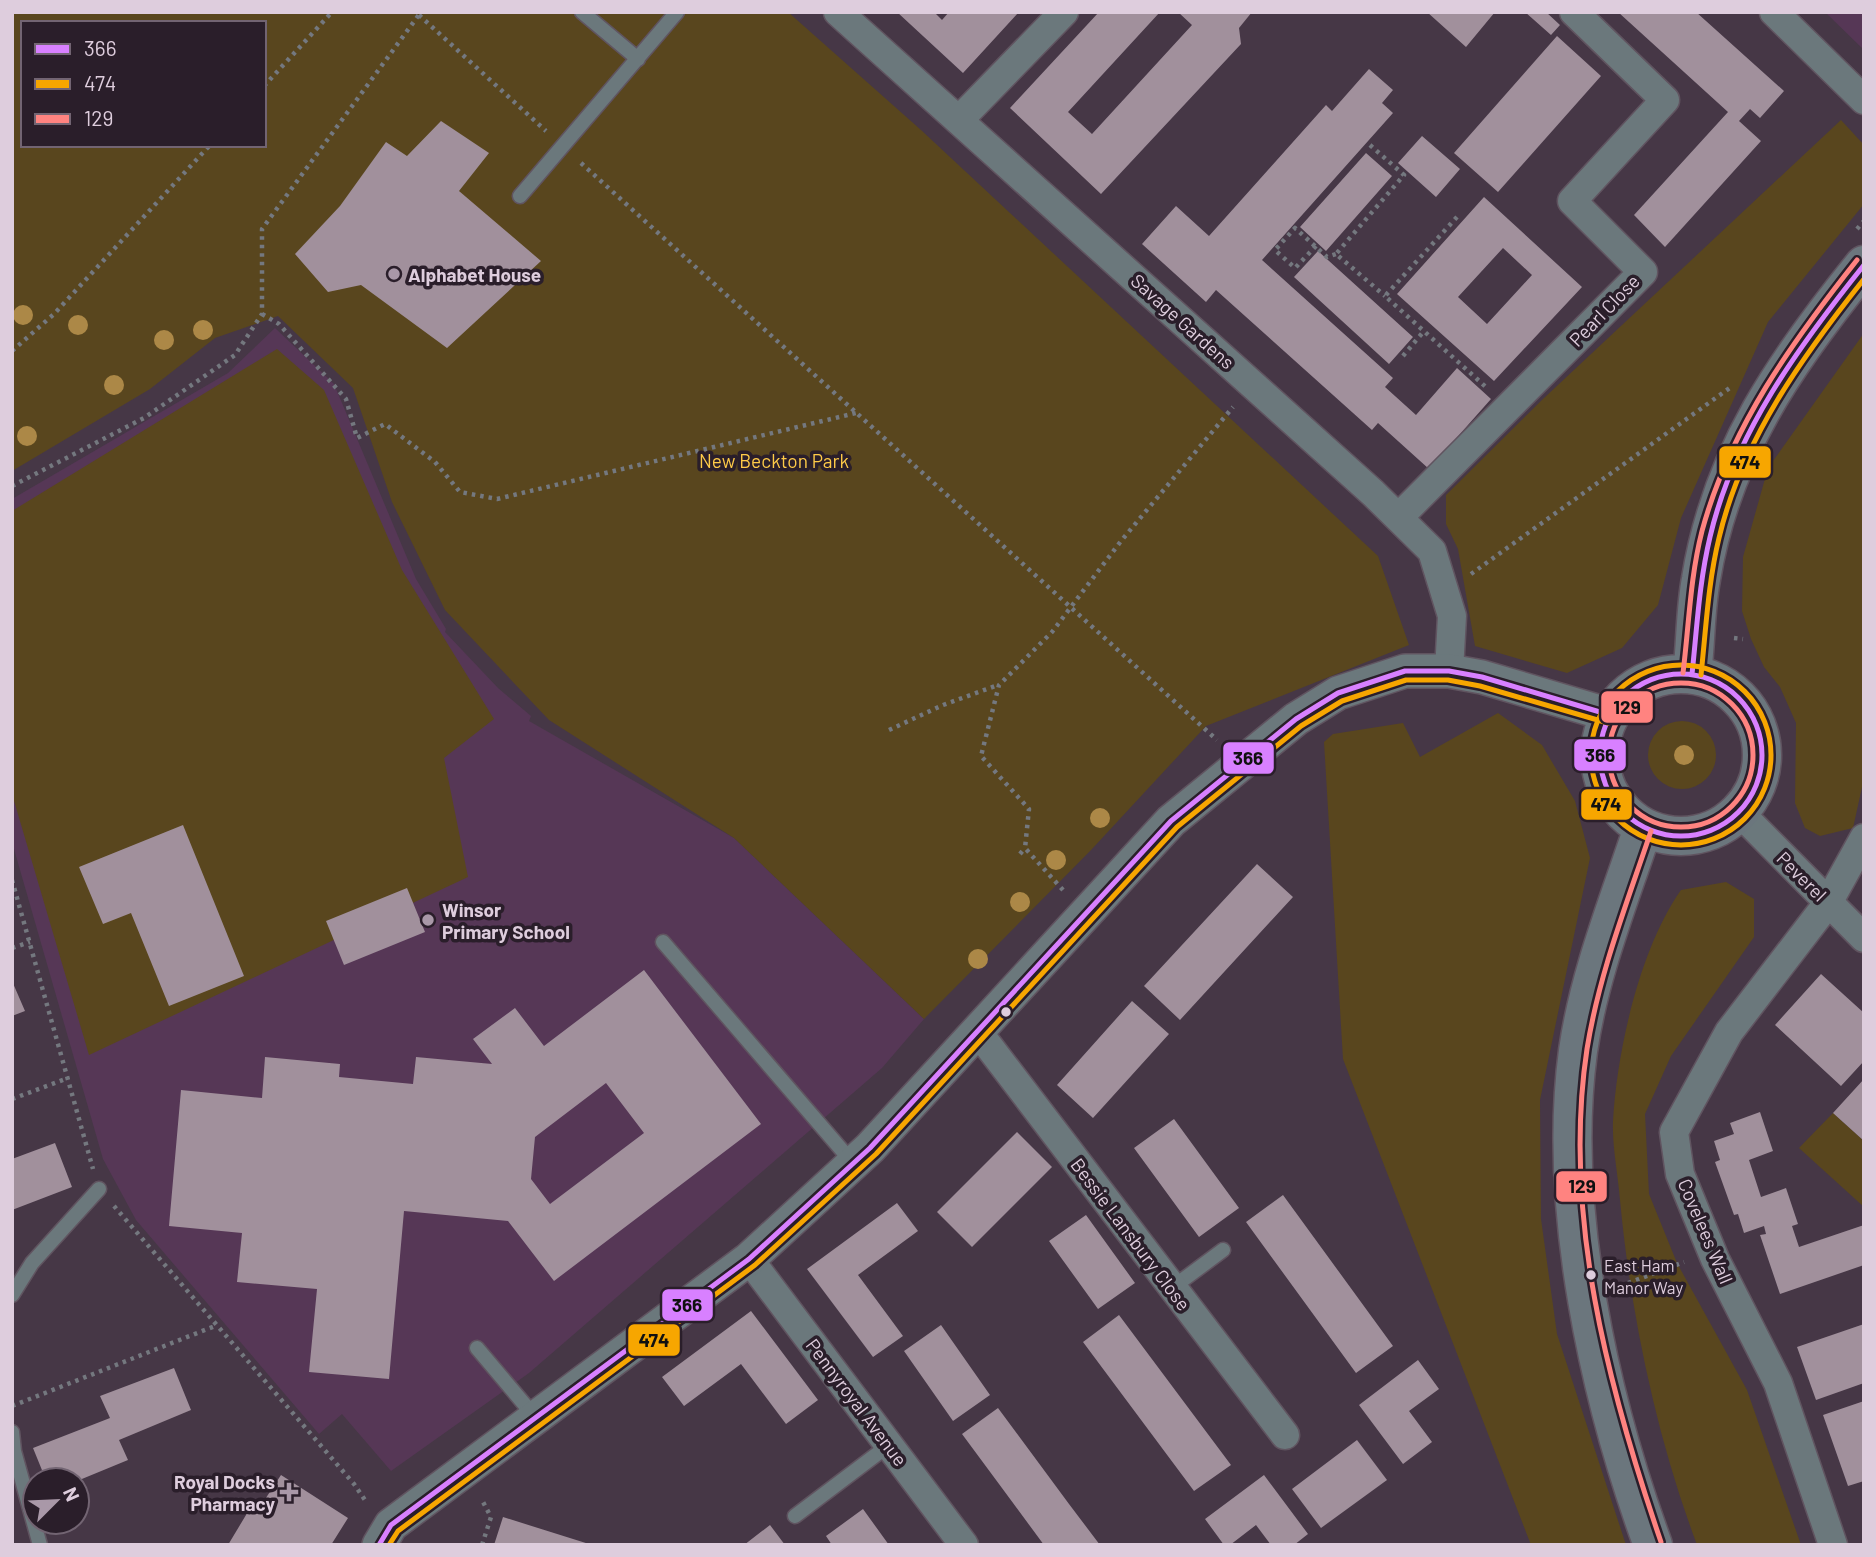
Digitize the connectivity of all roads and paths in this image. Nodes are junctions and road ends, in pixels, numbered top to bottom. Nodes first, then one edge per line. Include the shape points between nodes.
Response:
1 (332, 12) edge
2 (582, 12) edge
3 (677, 12) edge
4 (838, 12) edge
5 (1574, 12) edge
6 (1774, 12) edge
7 (420, 14) edge
8 (1060, 14) edge
9 (638, 59) junction
10 (266, 84) edge
11 (1864, 100) edge
12 (959, 120) junction
13 (1370, 145) dead end
14 (563, 146) junction
15 (208, 147) edge
16 (520, 196) dead end
17 (1457, 217) dead end
18 (1864, 221) edge
19 (1315, 246) junction
20 (1860, 248) edge
21 (1336, 254) junction
22 (1385, 296) junction
23 (262, 314) junction
24 (1424, 331) junction
25 (12, 351) edge
26 (1403, 356) dead end
27 (1740, 376) dead end
28 (1508, 407) junction
29 (1232, 409) dead end
30 (856, 414) junction
31 (12, 486) edge
32 (1399, 517) junction
33 (1444, 582) junction
34 (1070, 608) junction
35 (1734, 638) dead end
36 (1743, 639) dead end
37 (1450, 671) junction
38 (1692, 674) junction
39 (999, 685) junction
40 (1611, 715) junction
41 (889, 730) dead end
42 (1240, 762) junction
43 (1740, 813) junction
44 (1643, 828) junction
45 (1864, 838) edge
46 (1025, 848) junction
47 (1020, 854) dead end
48 (12, 880) edge
49 (1828, 903) junction
50 (1085, 914) junction
51 (1864, 938) edge
52 (30, 942) junction
53 (663, 942) dead end
54 (12, 948) edge
55 (978, 1032) junction
56 (68, 1078) junction
57 (12, 1098) edge
58 (853, 1163) junction
59 (99, 1189) junction
60 (1223, 1250) dead end
61 (1711, 1252) junction
62 (749, 1259) junction
63 (1172, 1288) junction
64 (1617, 1288) dead end
65 (12, 1295) edge
66 (215, 1326) junction
67 (477, 1348) dead end
68 (12, 1406) edge
69 (536, 1418) junction
70 (12, 1432) edge
71 (1285, 1435) dead end
72 (890, 1445) junction
73 (482, 1499) dead end
74 (367, 1503) dead end
75 (795, 1516) dead end
76 (40, 1545) edge
77 (379, 1545) edge
78 (482, 1545) edge
79 (964, 1545) edge
80 (1653, 1545) edge
81 (1833, 1545) edge

1 - 10 path
2 - 9 lane
3 - 9 lane
4 - 12 street, Savage Gardens
5 - 28 street, Pearl Close via 1665,100 1572,201 1643,272
6 - 11 street
7 - 14 path
7 - 23 path via 262,229
8 - 12 street
9 - 14 lane
12 - 32 street, Savage Gardens
13 - 21 path via 1404,175
14 - 16 lane
14 - 30 path
15 - 25 path via 54,314
17 - 22 path
18 - 20 path
19 - 19 path via 1295,228 1275,250 1295,268
19 - 21 path via 1327,257
20 - 38 main road via 1759,410 1727,480 1700,579
21 - 22 path
22 - 24 path
23 - 30 path via 279,324 346,399 358,438 385,424 435,462 460,492 497,499
23 - 31 path via 235,355 144,418
24 - 26 path
24 - 28 path
27 - 33 path via 1731,387 1470,575
28 - 32 street, Pearl Close
29 - 34 path
30 - 34 path
32 - 33 street, Savage Gardens via 1432,551
33 - 37 street, Savage Gardens via 1452,616
34 - 39 path
34 - 42 path
35 - 36 path
37 - 40 street
37 - 42 street via 1405,671 1338,694
38 - 40 main road via 1645,682 1625,696
38 - 43 main road via 1721,684 1744,703 1759,729 1763,759 1759,779
39 - 41 path
39 - 46 path via 981,756 1029,809
40 - 44 main road via 1601,740 1600,766 1608,791 1623,812
42 - 50 street via 1171,821
43 - 44 main road via 1718,829 1693,837 1667,836
43 - 49 street, Peverel
44 - 80 main road via 1600,954 1578,1049 1571,1122 1578,1222 1599,1358
45 - 49 street, Covelees Wall
46 - 47 path
46 - 50 path
48 - 52 path
49 - 51 street, Peverel
49 - 61 street, Covelees Wall via 1729,1032 1674,1132 1680,1174
50 - 55 street
52 - 54 path
52 - 56 path
53 - 58 lane
55 - 58 street
55 - 63 street, Bessie Lansbury Close
56 - 57 path
56 - 59 path
58 - 62 street
59 - 65 lane via 32,1263
59 - 66 path
60 - 63 lane
61 - 64 path
61 - 81 street, Covelees Wall via 1778,1383
62 - 69 street
62 - 72 street, Pennyroyal Avenue
63 - 71 street, Bessie Lansbury Close
66 - 68 path
66 - 74 path
67 - 69 lane
69 - 77 street via 391,1525
70 - 76 lane
72 - 75 lane
72 - 79 street, Pennyroyal Avenue
73 - 78 path via 491,1517

